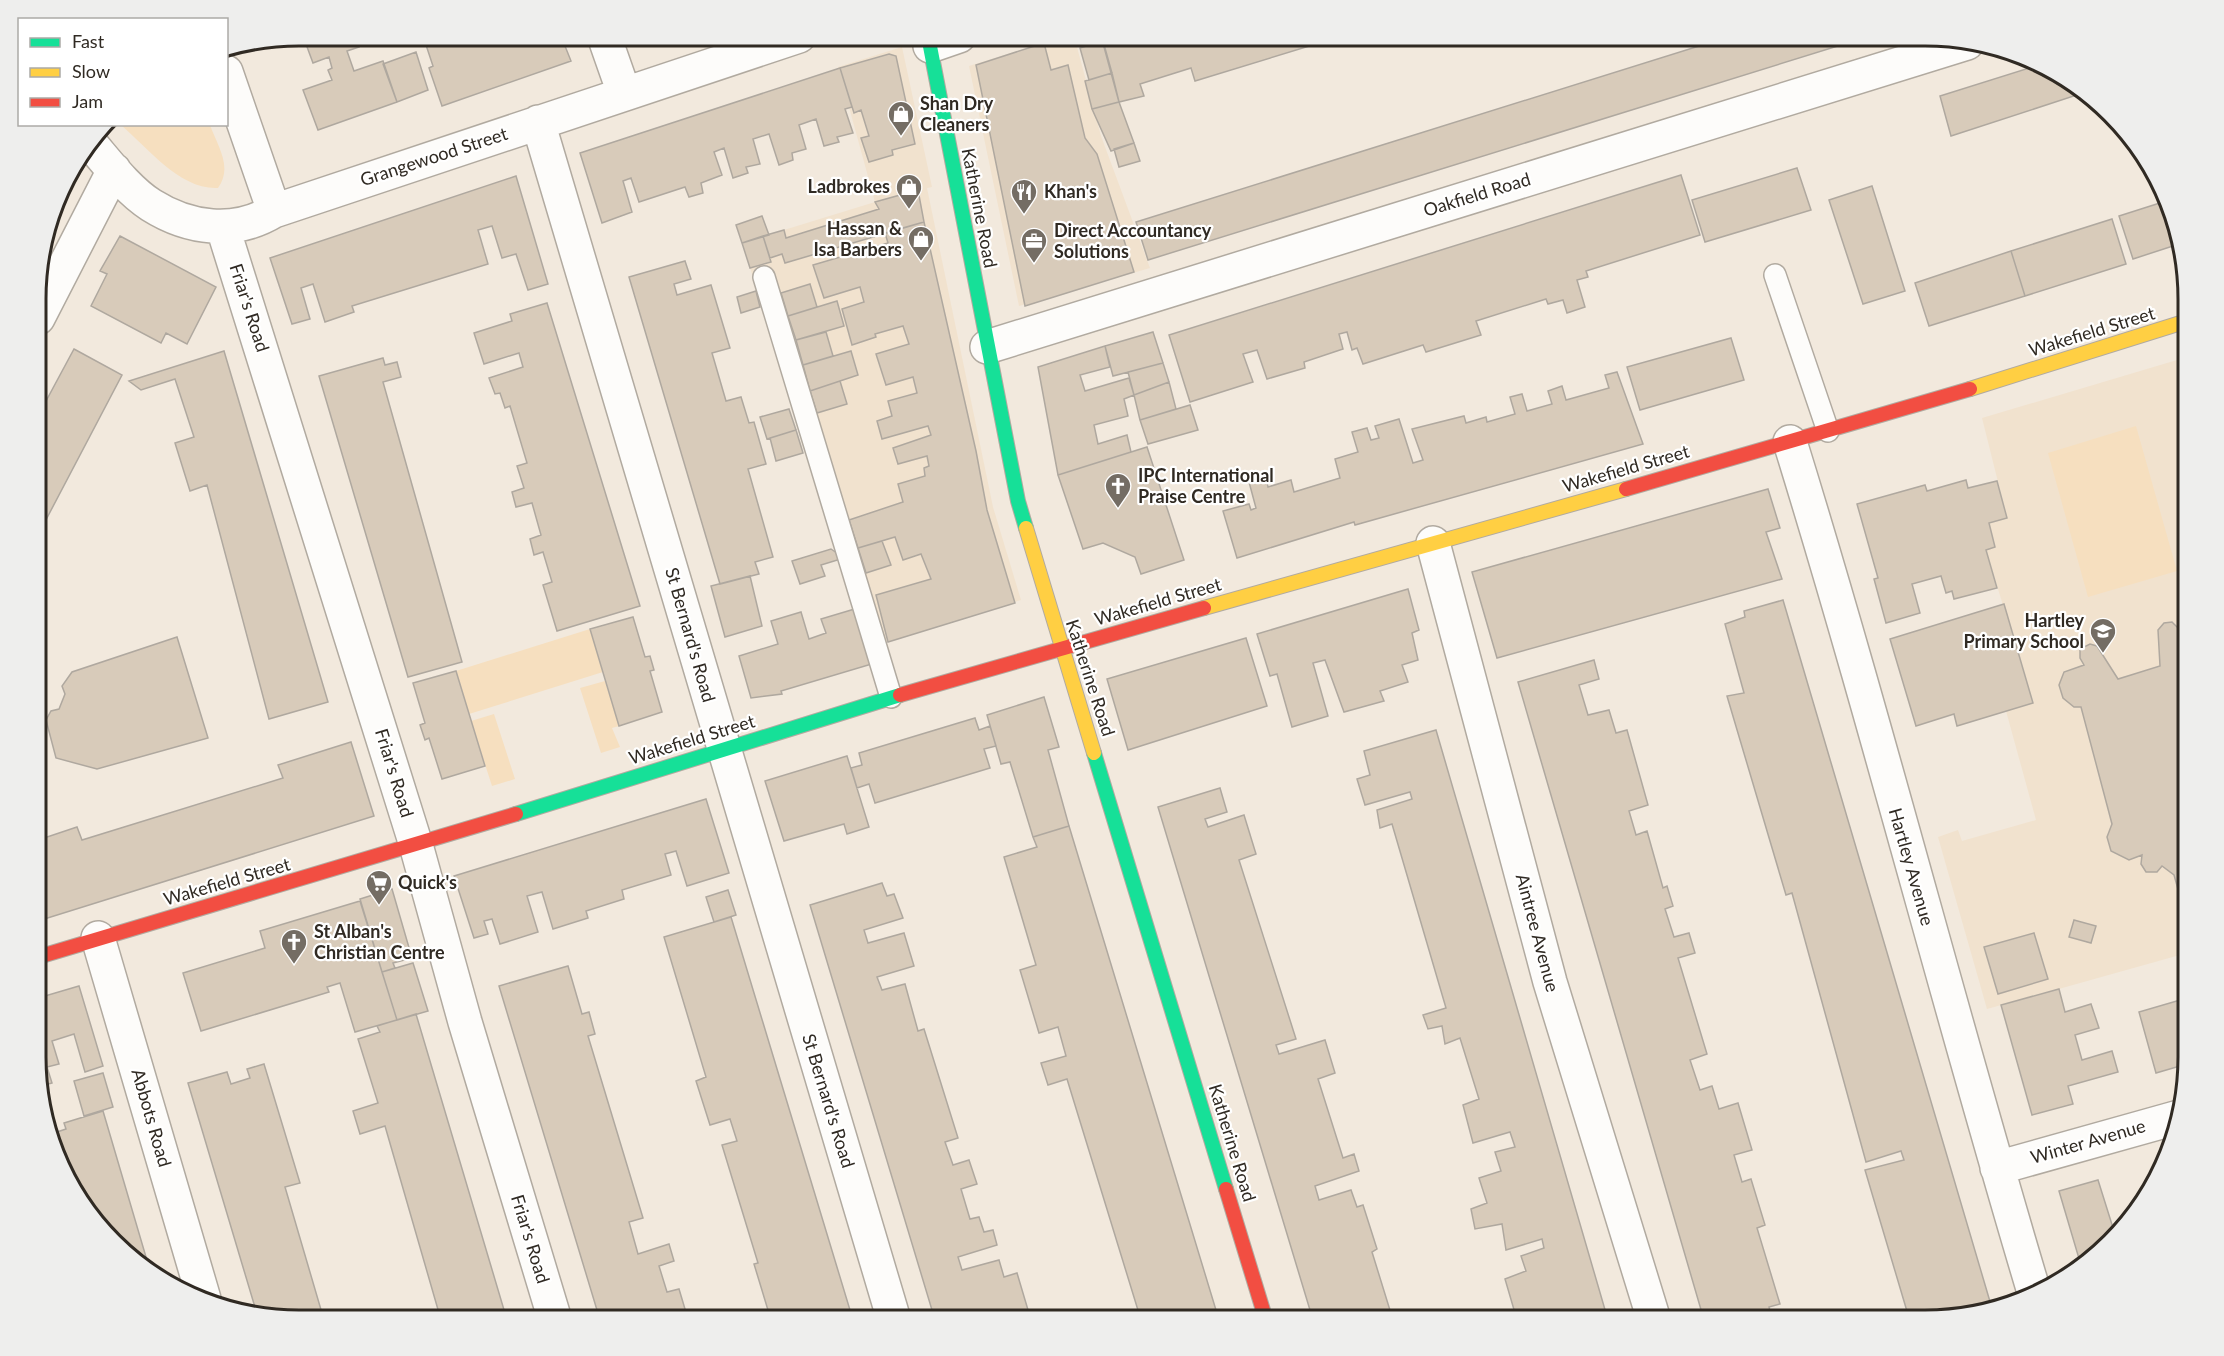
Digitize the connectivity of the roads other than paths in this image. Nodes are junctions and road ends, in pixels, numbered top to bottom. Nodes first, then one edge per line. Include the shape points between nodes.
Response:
1 (608, 46) edge
2 (768, 46) edge
3 (940, 46) edge
4 (1951, 48) edge
5 (228, 78) edge
6 (624, 93) junction
7 (538, 122) junction
8 (96, 149) edge
9 (114, 170) junction
10 (274, 211) junction
11 (223, 228) junction
12 (1775, 275) dead end
13 (764, 277) dead end
14 (46, 302) edge
15 (2178, 324) edge
16 (987, 347) junction
17 (1828, 431) junction
18 (1790, 442) junction
19 (1433, 543) junction
20 (1060, 648) junction
21 (891, 697) junction
22 (723, 750) junction
23 (416, 845) junction
24 (98, 938) junction
25 (46, 954) edge
26 (2170, 1120) edge
27 (1997, 1168) junction
28 (2032, 1285) edge
29 (201, 1290) edge
30 (552, 1310) edge
31 (891, 1310) edge
32 (1263, 1310) edge
33 (1651, 1310) edge

1 - 6 street
2 - 6 street, Grangewood Street
3 - 16 street, Katherine Road
4 - 16 street, Oakfield Road
5 - 10 street
6 - 7 street, Grangewood Street
7 - 10 street, Grangewood Street
7 - 22 street, St Bernard's Road
8 - 9 street, Grangewood Street
9 - 11 street, Grangewood Street via 150,204 187,222
9 - 14 street
10 - 11 street, Grangewood Street via 258,220
11 - 23 street, Friar's Road
12 - 17 lane
13 - 21 lane
15 - 17 street, Wakefield Street
16 - 20 street, Katherine Road via 1018,501
17 - 18 street, Wakefield Street
18 - 19 street, Wakefield Street
18 - 27 street, Hartley Avenue via 1832,578
19 - 20 street, Wakefield Street
19 - 33 street, Aintree Avenue via 1550,982
20 - 21 street, Wakefield Street
20 - 32 street, Katherine Road
21 - 22 street, Wakefield Street
22 - 23 street, Wakefield Street
22 - 31 street, St Bernard's Road
23 - 24 street, Wakefield Street
23 - 30 street, Friar's Road
24 - 25 street, Wakefield Street
24 - 29 street, Abbots Road
26 - 27 street, Winter Avenue
27 - 28 street, Hartley Avenue

